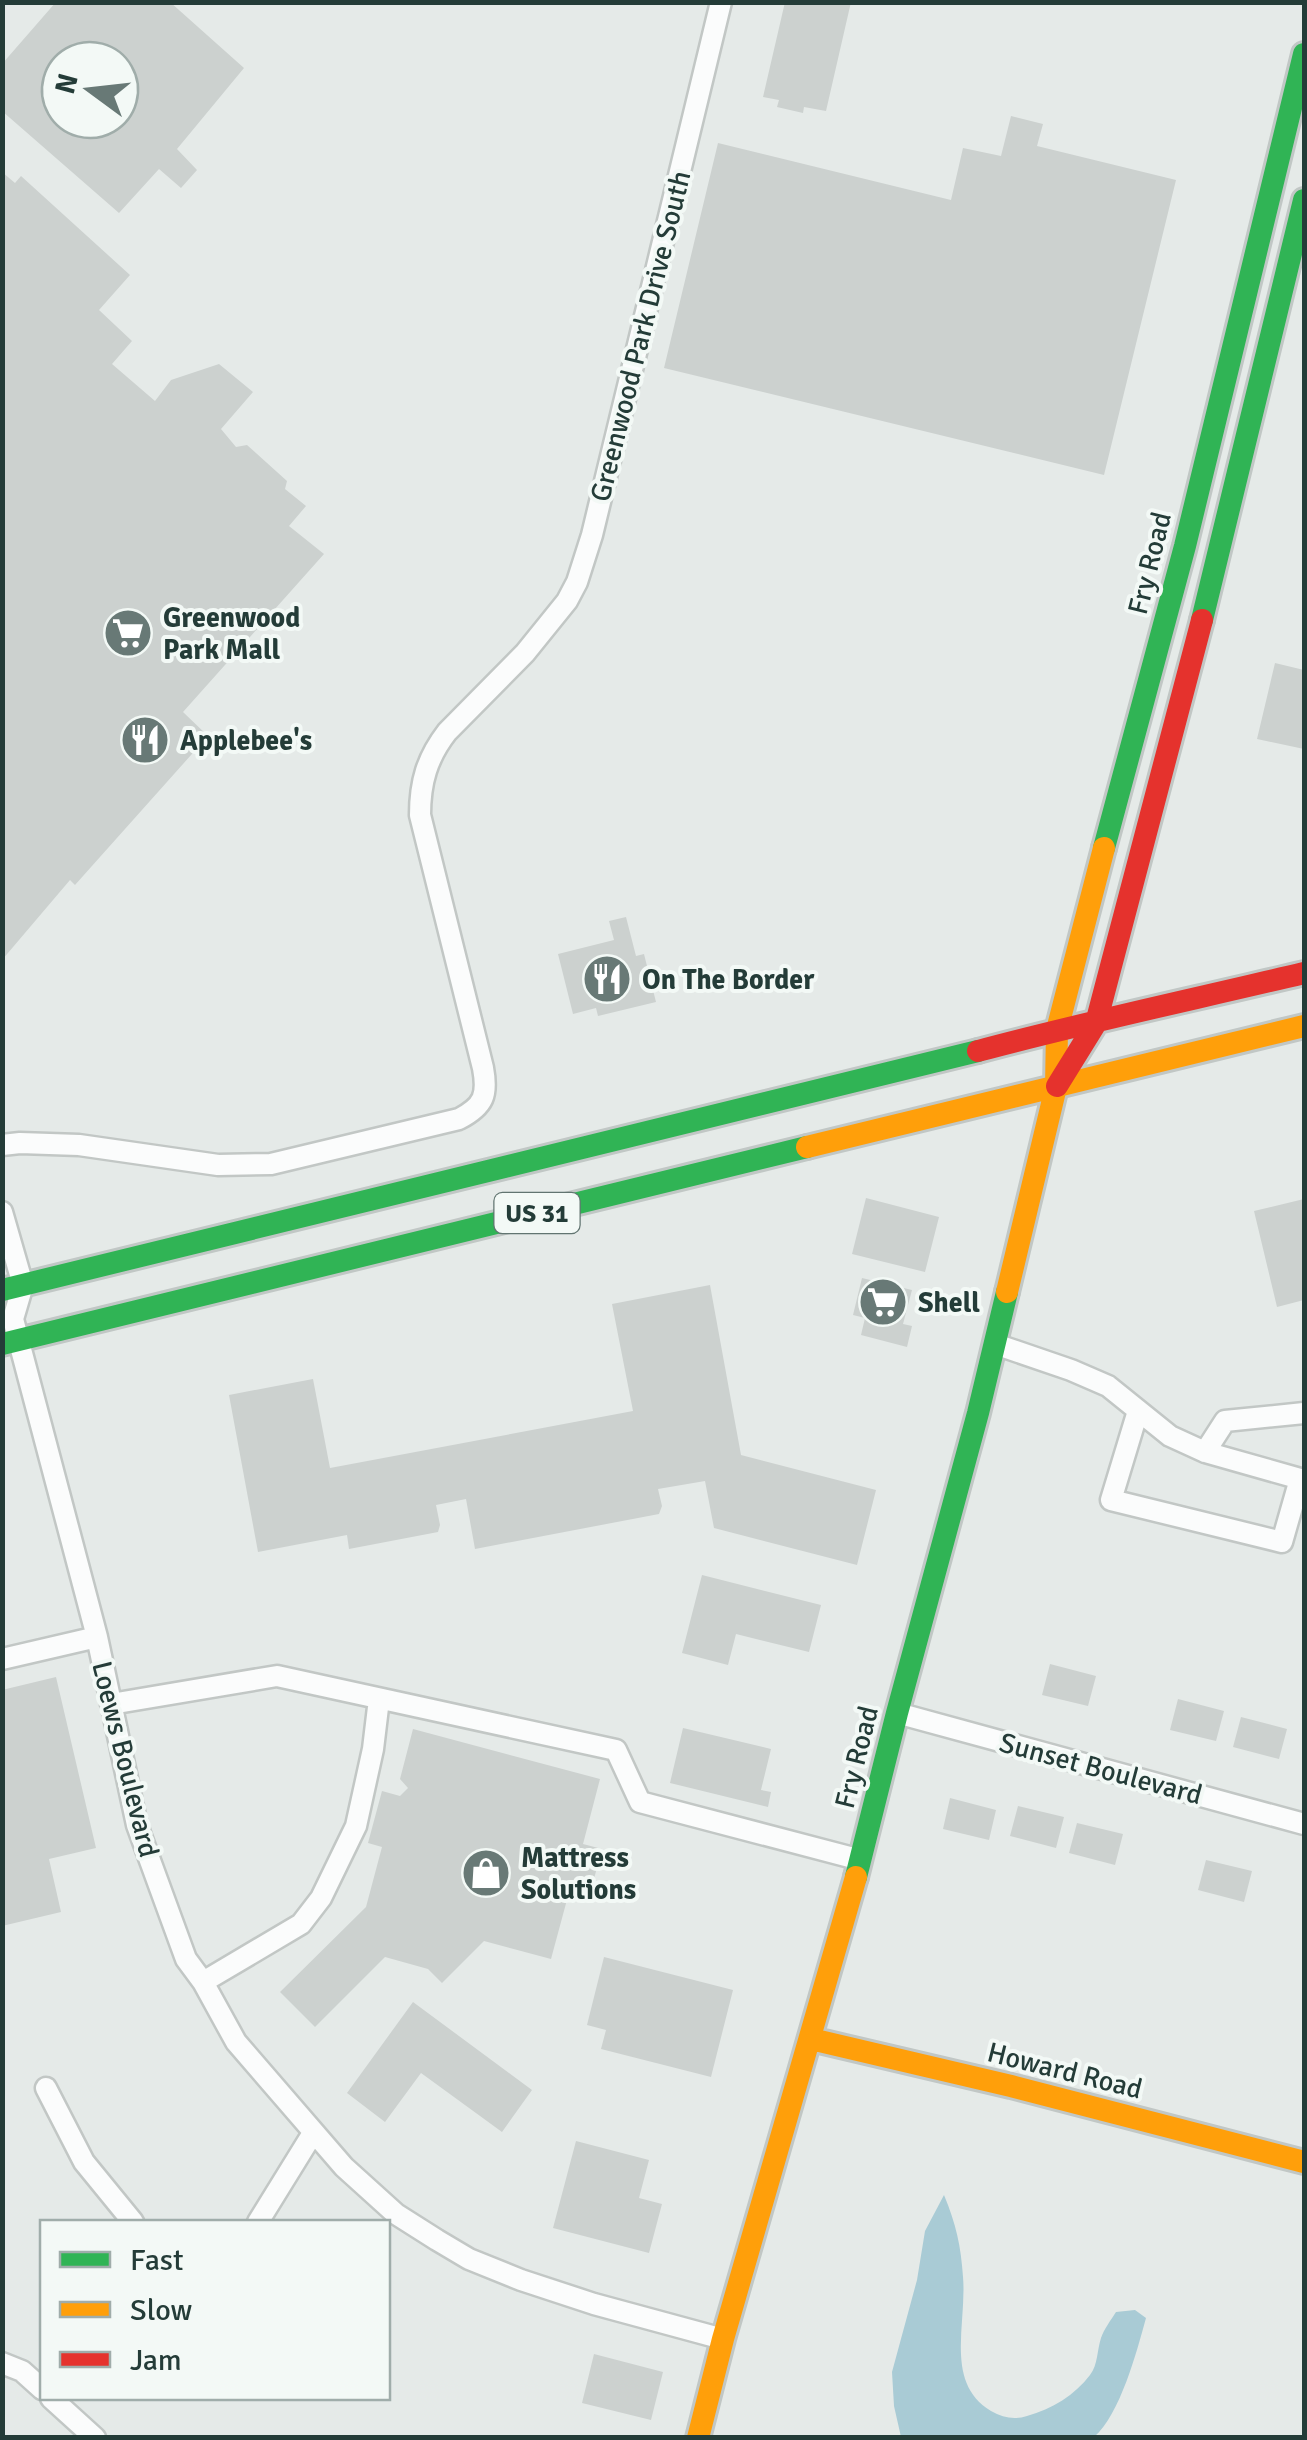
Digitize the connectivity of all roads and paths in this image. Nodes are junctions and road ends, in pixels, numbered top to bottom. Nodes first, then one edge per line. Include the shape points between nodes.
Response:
1 (721, 2) edge
2 (1304, 54) edge
3 (1304, 200) edge
4 (1304, 973) edge
5 (1096, 1024) junction
6 (1057, 1030) junction
7 (1304, 1030) edge
8 (1056, 1087) junction
9 (2, 1145) edge
10 (2, 1212) edge
11 (12, 1288) edge
12 (9, 1328) edge
13 (995, 1344) junction
14 (1138, 1410) junction
15 (1304, 1413) edge
16 (1205, 1452) junction
17 (1302, 1479) edge
18 (97, 1636) junction
19 (2, 1660) edge
20 (379, 1698) junction
21 (111, 1704) junction
22 (897, 1713) junction
23 (1304, 1824) edge
24 (861, 1860) junction
25 (203, 1982) junction
26 (810, 2039) junction
27 (46, 2088) dead end
28 (313, 2133) junction
29 (1304, 2162) edge
30 (131, 2220) edge
31 (259, 2220) edge
32 (724, 2339) junction
33 (2, 2363) edge
34 (40, 2387) edge
35 (54, 2400) edge
36 (96, 2438) edge
37 (698, 2438) edge

1 - 9 street, Greenwood Park Drive South via 578,582 426,766 420,815 483,1068 478,1108 460,1120 271,1164 218,1166 78,1146
2 - 6 street, Fry Road via 1185,546
3 - 5 street, Fry Road
4 - 5 street, US 31
5 - 6 street, US 31
5 - 8 street, Fry Road
6 - 8 street, Fry Road
6 - 11 street, US 31
7 - 8 street, US 31
8 - 12 street, US 31
8 - 13 street, Fry Road
10 - 11 street
11 - 12 street
12 - 18 street, Loews Boulevard
13 - 14 street via 1108,1386
13 - 22 street, Fry Road
14 - 16 street via 1170,1436
14 - 17 street via 1112,1500 1282,1542
15 - 16 street via 1225,1422
16 - 17 street
18 - 19 street, Loews Boulevard
18 - 21 street, Loews Boulevard
20 - 21 street via 278,1676
20 - 24 street via 616,1750 640,1802
20 - 25 street via 356,1826 321,1898 301,1924
21 - 25 street, Loews Boulevard via 137,1825 186,1959
22 - 23 street, Sunset Boulevard
22 - 24 street, Fry Road
24 - 26 street, Fry Road
25 - 28 street, Loews Boulevard via 236,2042
26 - 29 street, Howard Road
26 - 32 street, Fry Road
27 - 30 street via 84,2162
28 - 31 street
28 - 32 street, Loews Boulevard via 396,2214 469,2258 594,2304
32 - 37 street, Fry Road
33 - 34 street
35 - 36 street

